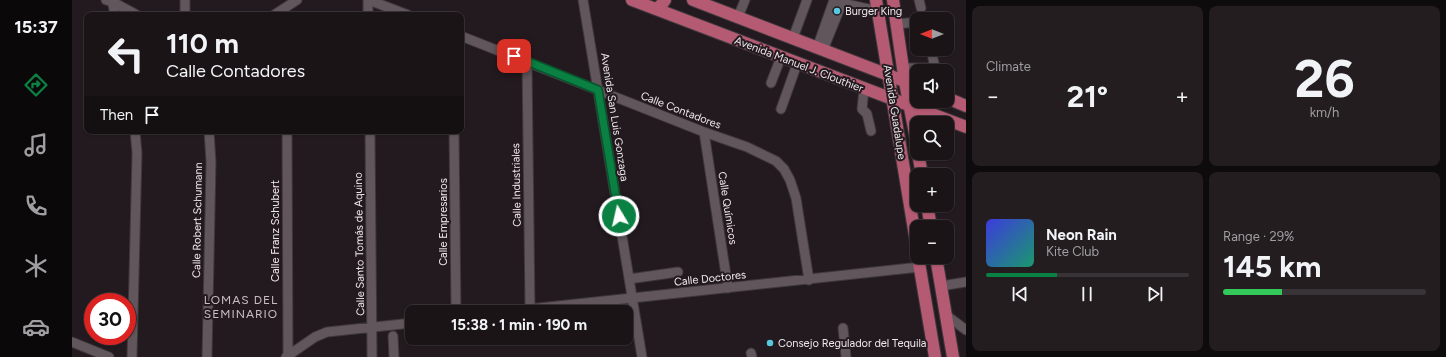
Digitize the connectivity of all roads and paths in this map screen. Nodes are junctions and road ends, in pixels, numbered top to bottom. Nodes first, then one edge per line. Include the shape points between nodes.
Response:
1 (185, 0) edge
2 (297, 0) edge
3 (369, 0) edge
4 (583, 0) edge
5 (632, 0) edge
6 (694, 0) edge
7 (744, 0) edge
8 (807, 0) edge
9 (834, 0) edge
10 (893, 0) edge
11 (110, 1) edge
12 (661, 5) edge
13 (877, 5) edge
14 (286, 8) edge
15 (114, 12) edge
16 (131, 12) edge
17 (185, 12) edge
18 (368, 12) edge
19 (400, 12) edge
20 (738, 17) junction
21 (910, 23) edge
22 (897, 24) junction
23 (464, 37) edge
24 (793, 38) junction
25 (820, 49) junction
26 (932, 56) edge
27 (781, 57) junction
28 (527, 61) junction
29 (797, 64) junction
30 (903, 68) junction
31 (889, 76) junction
32 (905, 82) junction
33 (771, 83) dead end
34 (910, 84) edge
35 (864, 89) junction
36 (598, 90) junction
37 (892, 99) junction
38 (954, 101) edge
39 (909, 105) junction
40 (966, 106) edge
41 (781, 109) dead end
42 (911, 116) edge
43 (966, 127) edge
44 (871, 131) dead end
45 (704, 132) junction
46 (135, 134) edge
47 (209, 134) edge
48 (286, 134) edge
49 (370, 134) edge
50 (454, 134) edge
51 (912, 220) edge
52 (910, 263) edge
53 (919, 264) edge
54 (937, 264) edge
55 (678, 272) dead end
56 (629, 279) junction
57 (809, 280) junction
58 (966, 282) edge
59 (941, 286) junction
60 (728, 288) junction
61 (632, 298) junction
62 (456, 305) edge
63 (530, 305) edge
64 (567, 305) edge
65 (946, 315) junction
66 (405, 323) edge
67 (371, 327) junction
68 (843, 328) dead end
69 (966, 330) edge
70 (393, 336) dead end
71 (72, 342) edge
72 (287, 356) edge
73 (109, 357) edge
74 (132, 357) edge
75 (207, 357) edge
76 (372, 357) edge
77 (394, 357) edge
78 (642, 357) edge
79 (846, 357) edge
80 (935, 357) edge
81 (953, 357) edge

1 - 17 street
2 - 14 street
3 - 18 street
3 - 19 street
4 - 36 street, Avenida San Luis Gonzaga
5 - 12 main road, Avenida Manuel J. Clouthier
6 - 20 main road, Avenida Manuel J. Clouthier
7 - 20 street
8 - 24 street
9 - 25 street
10 - 22 main road, Avenida Guadalupe
11 - 15 street
11 - 16 street
12 - 27 main road, Avenida Manuel J. Clouthier
13 - 25 street via 842,3
13 - 31 main road, Avenida Guadalupe
20 - 24 main road, Avenida Manuel J. Clouthier
21 - 22 street
22 - 30 main road, Avenida Guadalupe
23 - 28 street, Calle Contadores
24 - 25 main road, Avenida Manuel J. Clouthier
25 - 31 main road, Avenida Manuel J. Clouthier
26 - 30 street via 935,68
27 - 29 main road, Avenida Manuel J. Clouthier
27 - 33 street
28 - 36 street, Calle Contadores
28 - 63 street, Calle Industriales
29 - 35 main road, Avenida Manuel J. Clouthier
29 - 41 street
30 - 32 main road, Avenida Guadalupe
31 - 32 main road, Avenida Manuel J. Clouthier
31 - 37 main road, Avenida Guadalupe
32 - 34 main road, Avenida Manuel J. Clouthier
32 - 39 main road, Avenida Guadalupe
35 - 37 main road, Avenida Manuel J. Clouthier
35 - 44 street via 862,109 867,114
36 - 45 street, Calle Contadores
36 - 56 street, Avenida San Luis Gonzaga
37 - 39 main road, Avenida Manuel J. Clouthier
37 - 51 main road, Avenida Guadalupe
38 - 40 main road
39 - 42 main road, Avenida Guadalupe
39 - 43 main road, Avenida Manuel J. Clouthier
45 - 57 street, Calle Contadores via 767,156 784,170 796,198
45 - 60 street, Calle Químicos
46 - 74 street via 137,153
47 - 75 street, Calle Robert Schumann via 211,162
48 - 72 street, Calle Franz Schubert
49 - 67 street, Calle Santo Tomás de Aquino
50 - 62 street, Calle Empresarios
52 - 57 street, Calle Doctores
53 - 80 main road
54 - 59 main road
55 - 56 street
56 - 61 street, Avenida San Luis Gonzaga
57 - 60 street, Calle Doctores
58 - 59 street
59 - 65 main road
60 - 61 street, Calle Doctores
61 - 64 street, Calle Doctores
61 - 78 street, Avenida San Luis Gonzaga
65 - 69 street
65 - 81 main road
66 - 67 street
67 - 72 street via 327,332
67 - 76 street, Calle Santo Tomás de Aquino
68 - 79 street
70 - 77 street
71 - 73 street

